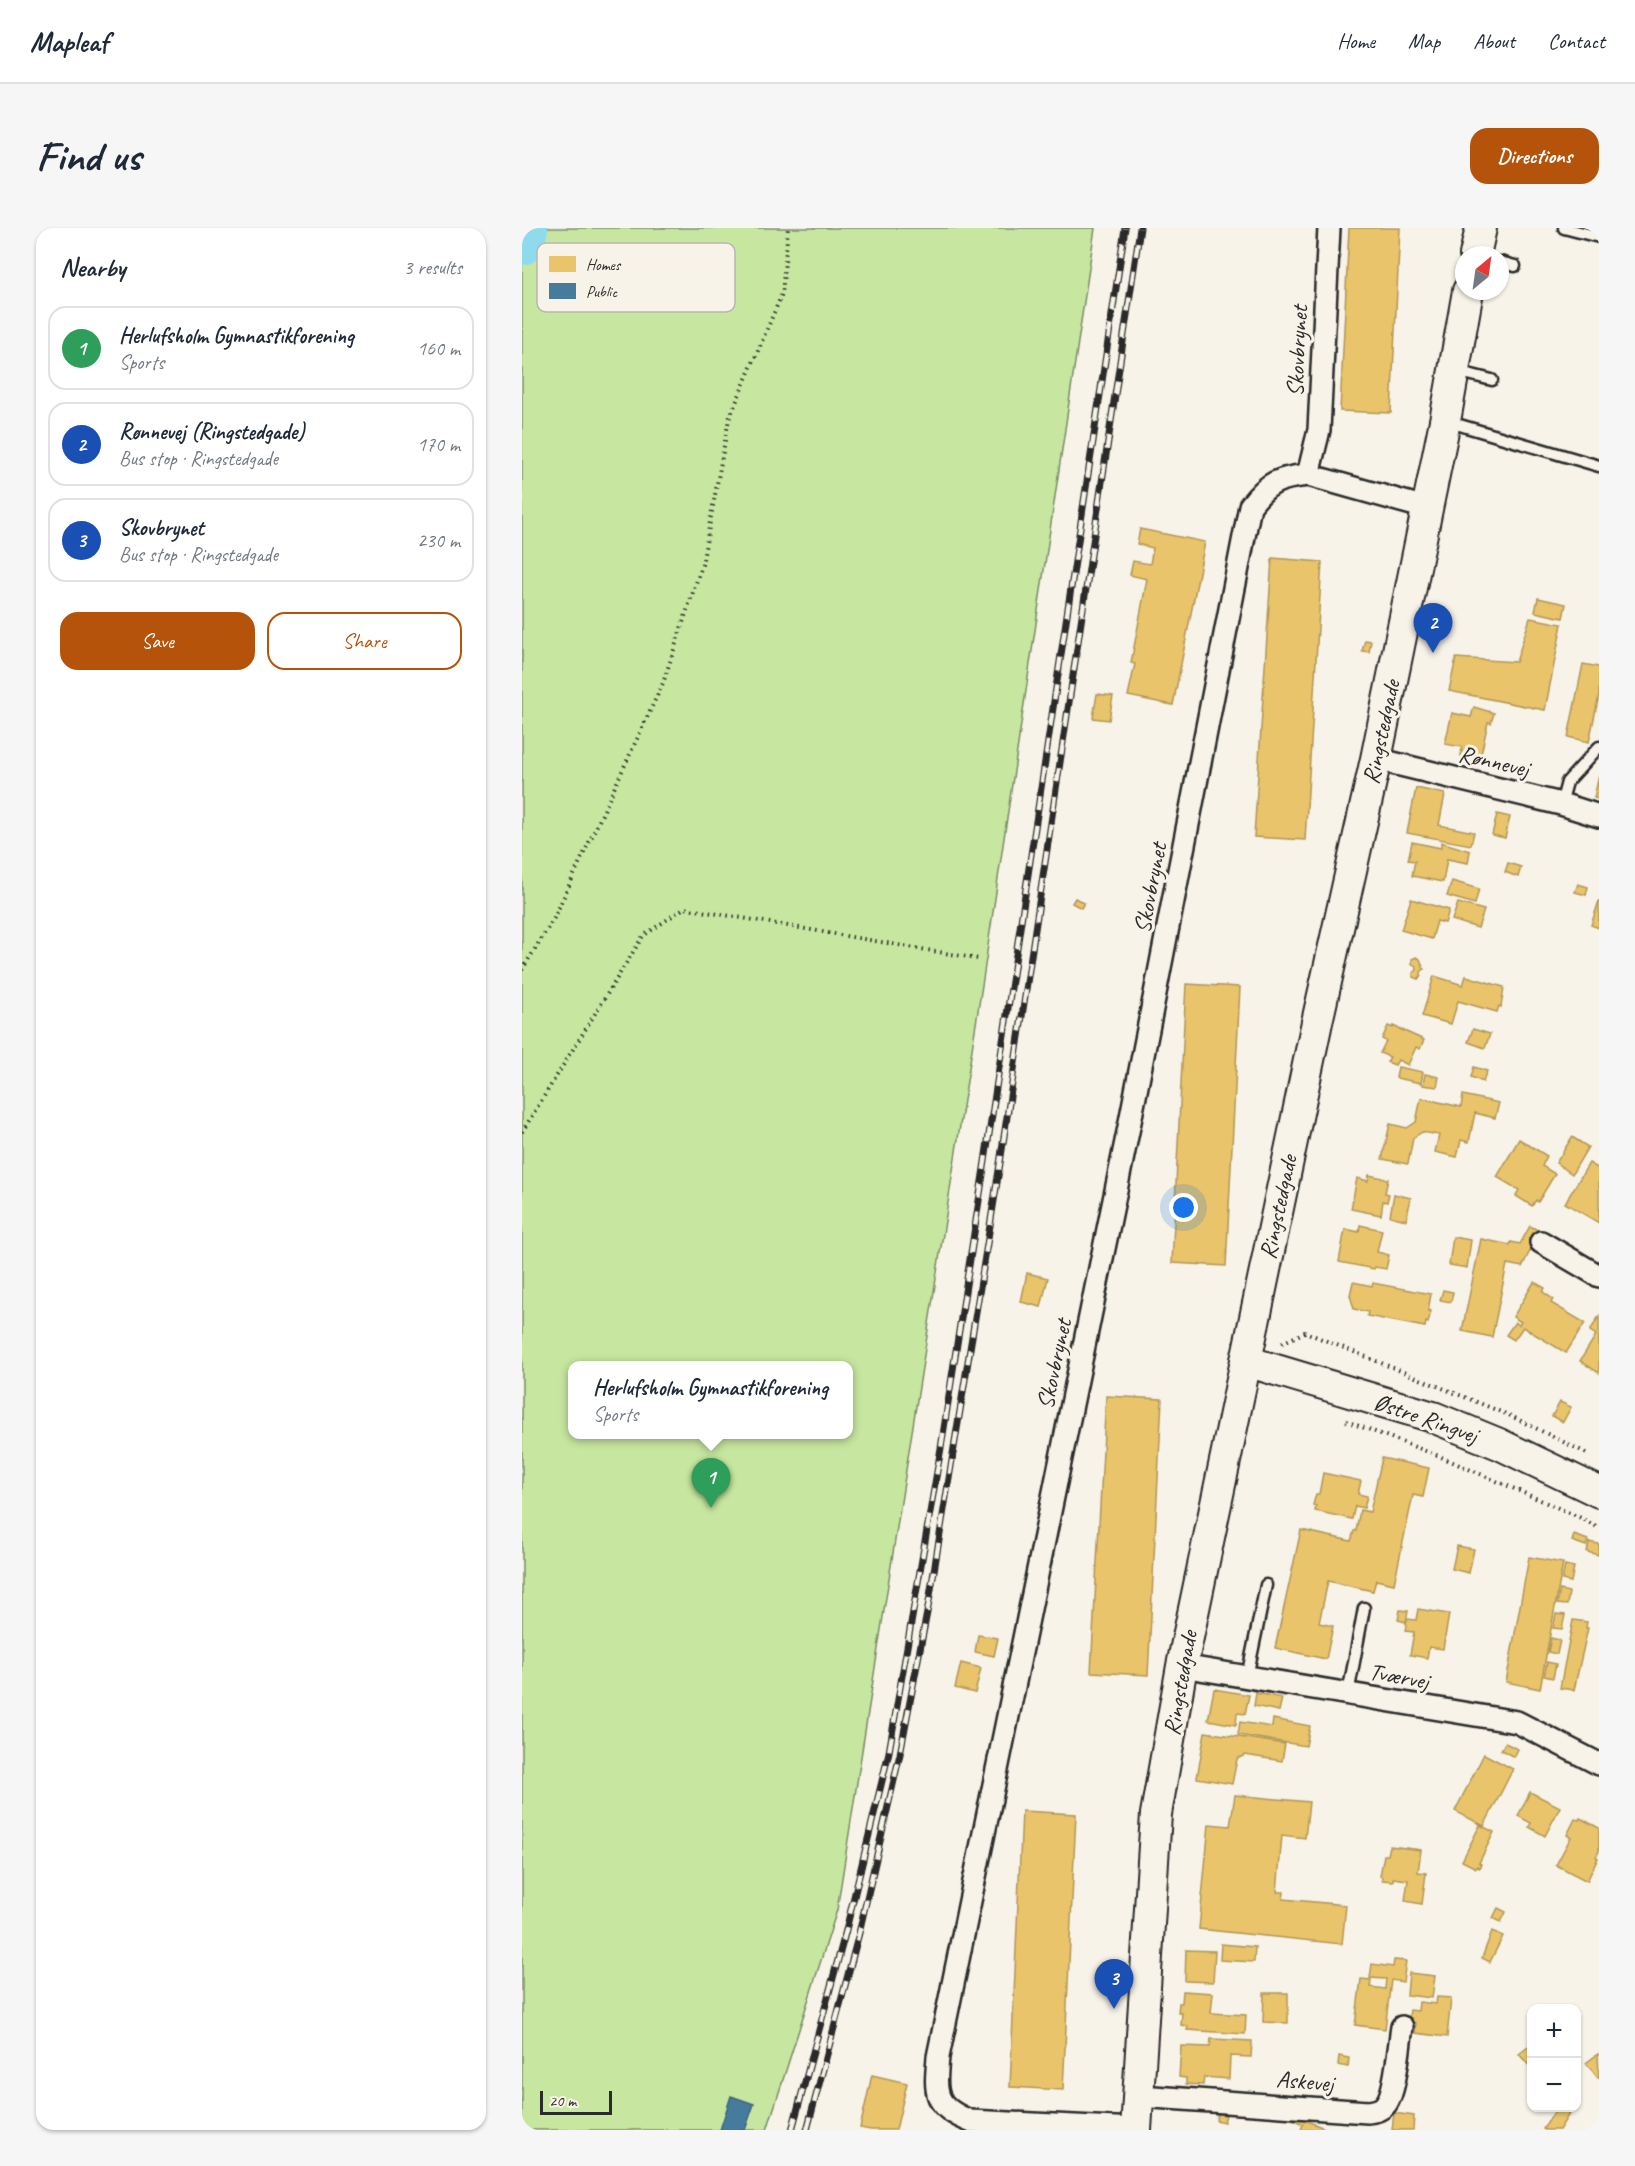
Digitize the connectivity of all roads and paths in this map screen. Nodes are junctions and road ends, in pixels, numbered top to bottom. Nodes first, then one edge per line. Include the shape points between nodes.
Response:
1 (788, 228) edge
2 (1329, 228) edge
3 (1481, 228) edge
4 (1564, 228) edge
5 (1599, 237) edge
6 (1478, 246) edge
7 (1509, 264) edge
8 (1515, 266) dead end
9 (1466, 300) edge
10 (1453, 370) junction
11 (1492, 380) dead end
12 (1445, 421) junction
13 (1599, 466) edge
14 (1308, 475) junction
15 (1426, 508) junction
16 (1599, 747) edge
17 (1376, 759) junction
18 (1561, 804) junction
19 (1599, 816) edge
20 (979, 959) dead end
21 (522, 970) edge
22 (522, 1132) edge
23 (1541, 1242) dead end
24 (1599, 1276) edge
25 (1246, 1361) junction
26 (1339, 1418) dead end
27 (1599, 1492) edge
28 (1599, 1528) edge
29 (1266, 1585) dead end
30 (1364, 1608) dead end
31 (1182, 1666) junction
32 (1247, 1677) junction
33 (1348, 1694) junction
34 (1599, 1764) edge
35 (1402, 2027) dead end
36 (1139, 2096) junction
37 (1136, 2130) edge

1 - 21 path via 782,294 729,419 702,565 663,683 554,918
2 - 14 street, Skovbrynet via 1318,430
3 - 6 street
4 - 5 lane
7 - 8 lane
9 - 10 street, Ringstedgade
10 - 11 lane
10 - 12 street, Ringstedgade
12 - 13 lane
12 - 15 street, Ringstedgade
14 - 15 street, Skovbrynet
14 - 37 street, Skovbrynet via 1272,482 1250,506 1128,1134 938,2057 936,2081 940,2103 970,2121
15 - 17 street, Ringstedgade
16 - 18 lane via 1567,782
17 - 18 street, Rønnevej
17 - 25 street, Ringstedgade
18 - 19 street, Rønnevej
20 - 22 path via 684,908 643,936
23 - 24 street
25 - 27 street, Østre Ringvej via 1433,1417
25 - 31 street, Ringstedgade
26 - 28 path via 1439,1456
29 - 32 lane
30 - 33 lane
31 - 32 street, Tværvej
31 - 36 street, Ringstedgade via 1156,1814
32 - 33 street, Tværvej
33 - 34 street, Tværvej via 1517,1722
35 - 36 street, Askevej via 1389,2100 1378,2110
36 - 37 street, Ringstedgade

